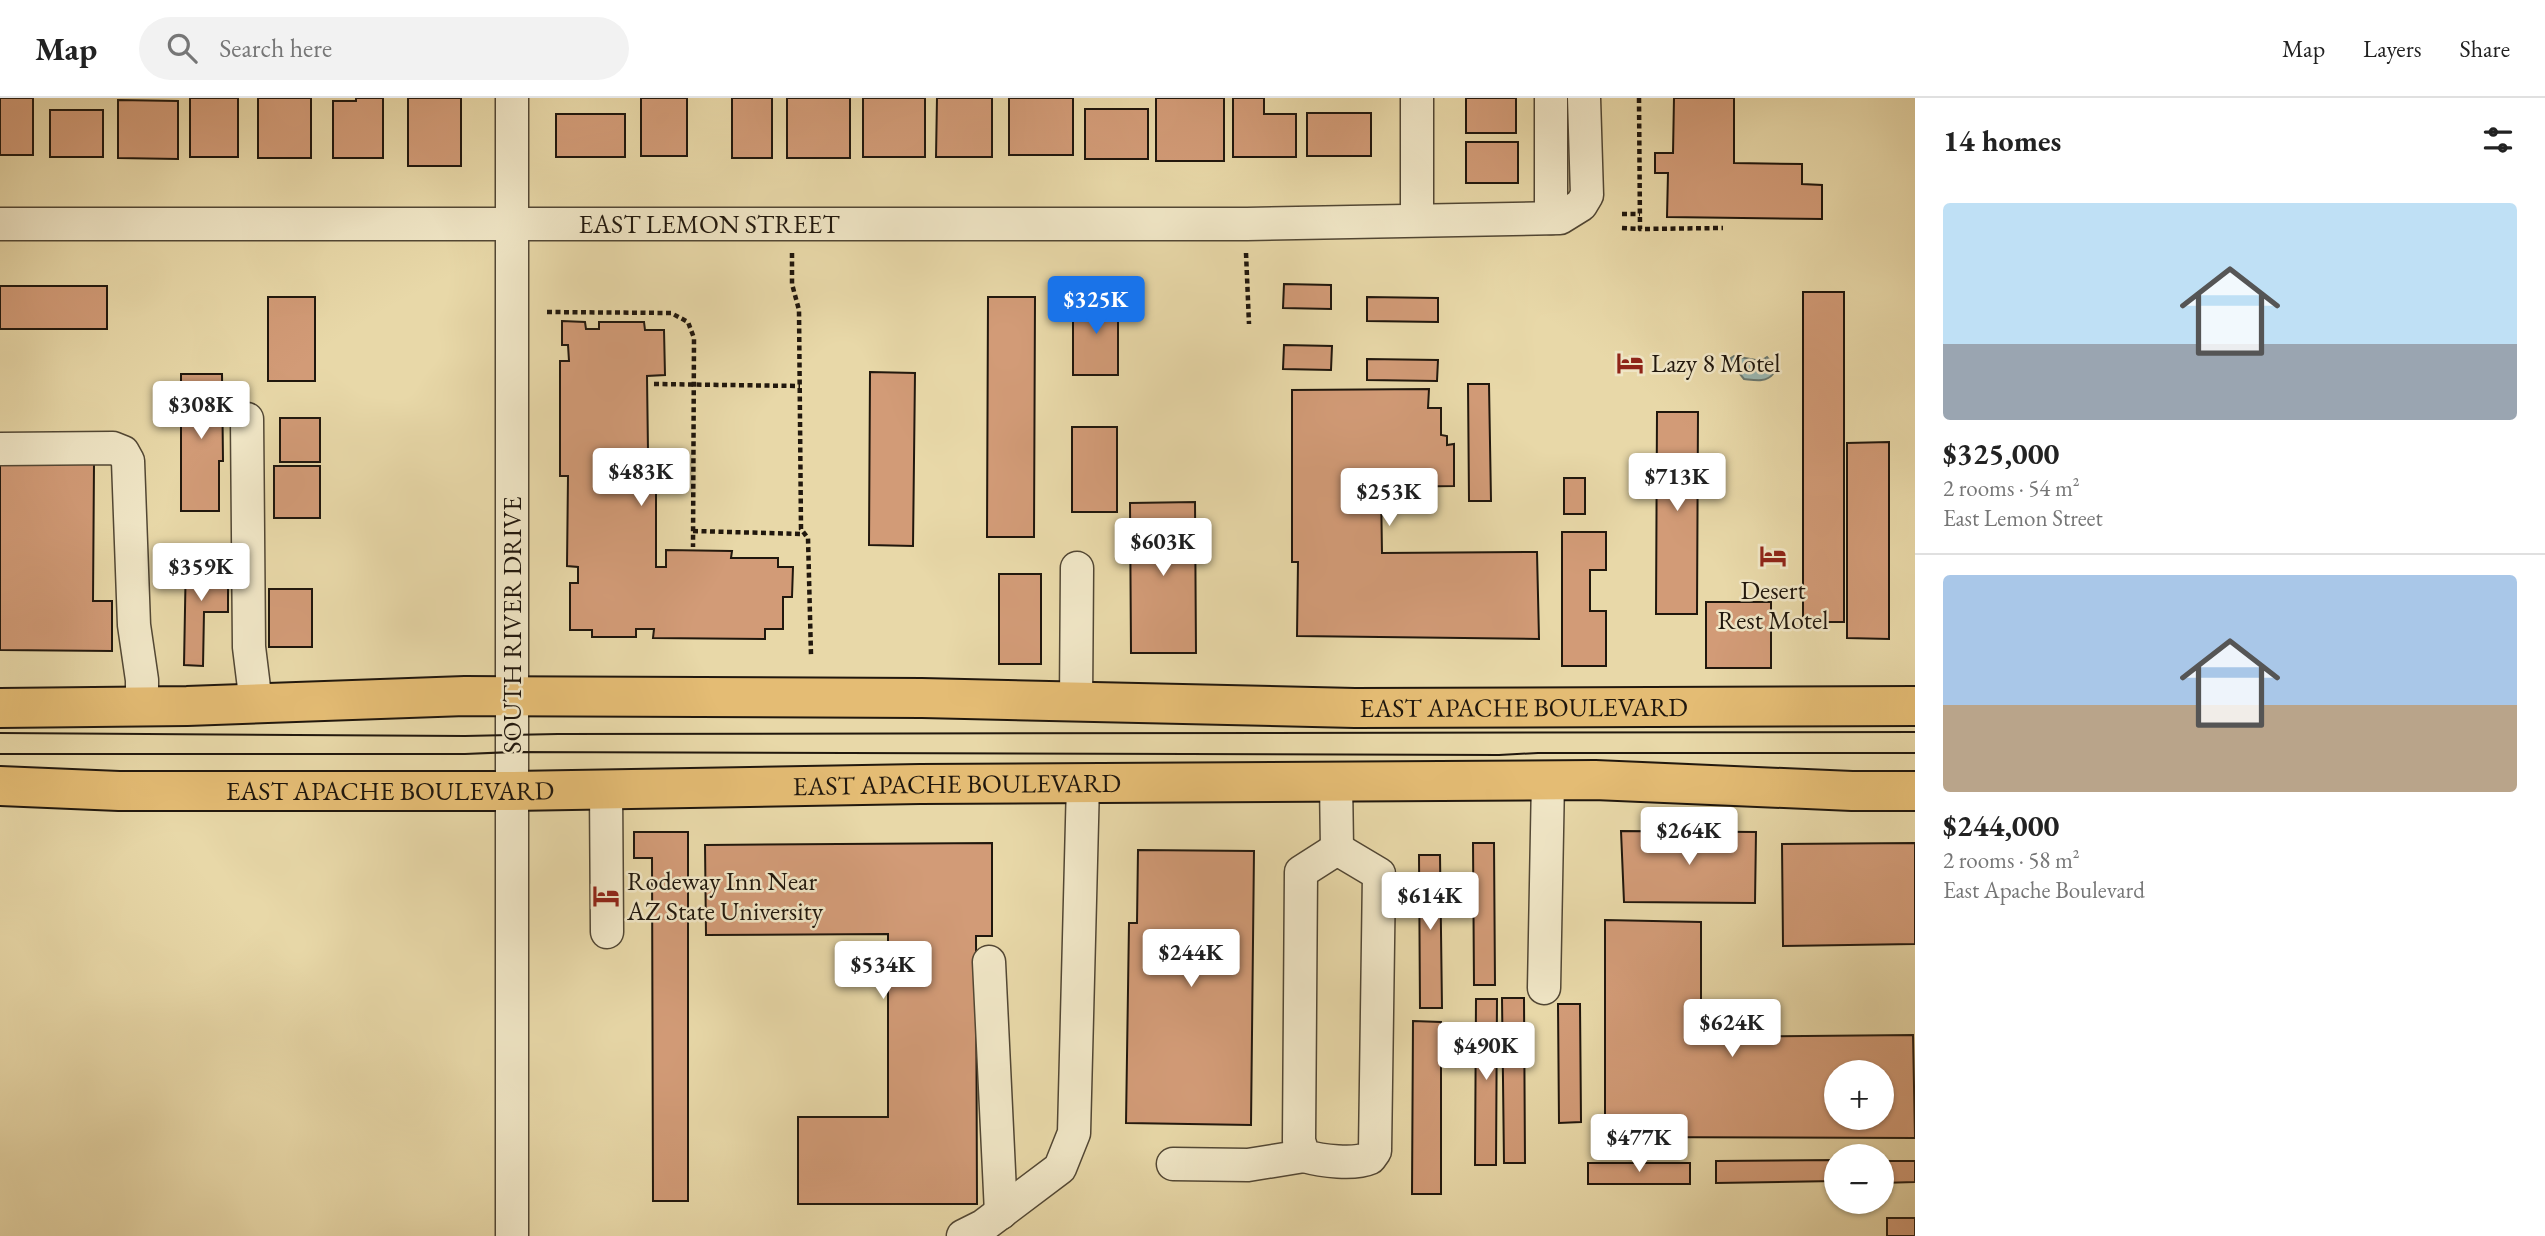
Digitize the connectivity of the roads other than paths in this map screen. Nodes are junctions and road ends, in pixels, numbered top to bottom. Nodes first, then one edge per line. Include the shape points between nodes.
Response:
1 (512, 98) edge
2 (1417, 98) edge
3 (1551, 98) edge
4 (1584, 98) edge
5 (1551, 218) junction
6 (1417, 219) junction
7 (512, 223) junction
8 (0, 224) edge
9 (247, 419) dead end
10 (0, 449) edge
11 (1077, 568) dead end
12 (511, 697) junction
13 (1076, 702) junction
14 (256, 704) junction
15 (1915, 706) edge
16 (142, 707) junction
17 (0, 708) edge
18 (1548, 780) junction
19 (1336, 781) junction
20 (1083, 783) junction
21 (0, 786) edge
22 (606, 789) junction
23 (513, 790) junction
24 (1915, 791) edge
25 (1337, 849) junction
26 (607, 932) dead end
27 (989, 962) dead end
28 (1544, 988) dead end
29 (1304, 1156) junction
30 (1173, 1164) dead end
31 (1001, 1213) junction
32 (512, 1236) edge
33 (963, 1236) edge

1 - 7 street, SOUTH RIVER DRIVE
2 - 6 street
3 - 5 street
4 - 5 street via 1587,195 1569,214
5 - 6 street, EAST LEMON STREET
6 - 7 street, EAST LEMON STREET via 1247,224
7 - 8 street, EAST LEMON STREET
7 - 12 street, SOUTH RIVER DRIVE
9 - 14 street via 249,647
10 - 16 street via 113,448 123,452 128,461
11 - 13 street
12 - 13 main road, EAST APACHE BOULEVARD
12 - 14 main road, EAST APACHE BOULEVARD
12 - 23 street, SOUTH RIVER DRIVE
13 - 15 main road, EAST APACHE BOULEVARD via 1355,708
14 - 16 main road, EAST APACHE BOULEVARD
16 - 17 main road, EAST APACHE BOULEVARD
18 - 19 main road, EAST APACHE BOULEVARD
18 - 24 main road, EAST APACHE BOULEVARD
18 - 28 street
19 - 20 main road, EAST APACHE BOULEVARD
19 - 25 street
20 - 22 main road, EAST APACHE BOULEVARD
20 - 31 street via 1074,1133 1060,1168
21 - 23 main road, EAST APACHE BOULEVARD
22 - 23 main road, EAST APACHE BOULEVARD
22 - 26 street
23 - 32 street, SOUTH RIVER DRIVE
25 - 29 street via 1301,872 1298,1141
25 - 29 street via 1379,874 1375,1151 1370,1158 1357,1161
27 - 31 street
29 - 30 street via 1248,1165
31 - 33 street

